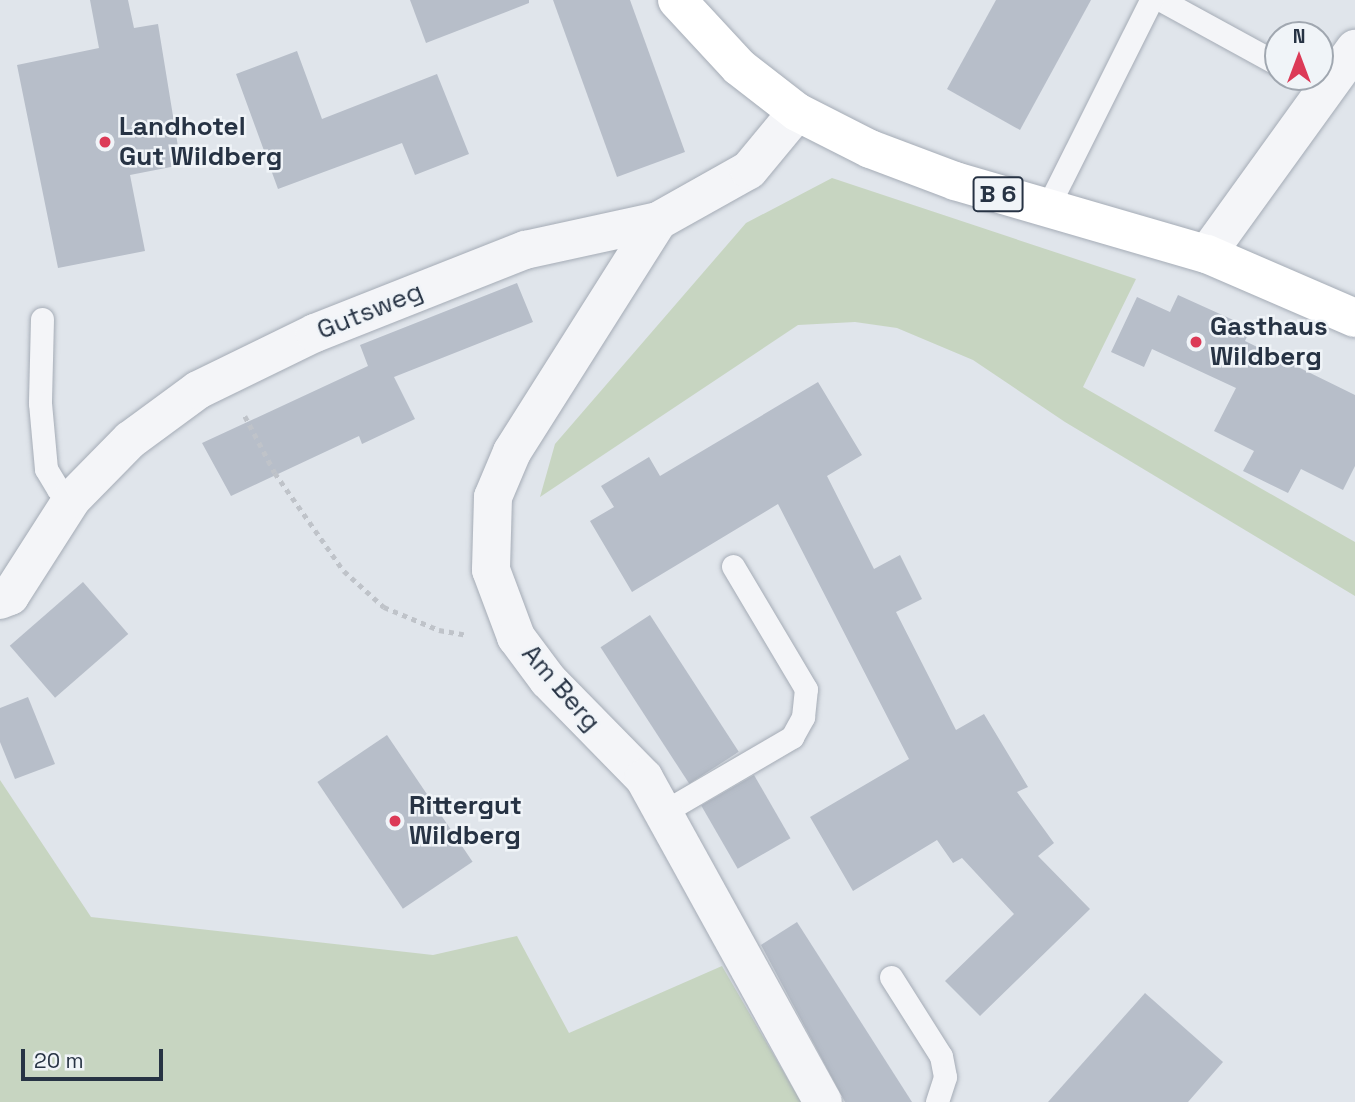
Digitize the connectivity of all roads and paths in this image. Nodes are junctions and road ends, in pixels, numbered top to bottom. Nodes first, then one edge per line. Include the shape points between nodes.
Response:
1 (677, 0) edge
2 (1151, 0) edge
3 (1161, 0) edge
4 (1355, 49) edge
5 (1264, 56) edge
6 (1334, 66) edge
7 (1309, 91) edge
8 (797, 112) junction
9 (1047, 208) junction
10 (658, 221) junction
11 (1207, 254) junction
12 (1355, 318) edge
13 (42, 319) dead end
14 (212, 384) junction
15 (72, 499) junction
16 (733, 566) dead end
17 (0, 600) edge
18 (516, 637) junction
19 (662, 813) junction
20 (891, 977) dead end
21 (823, 1102) edge
22 (937, 1102) edge

1 - 8 main road, B 6 via 739,67
2 - 9 lane
3 - 5 lane
4 - 6 street
7 - 11 street
8 - 9 main road, B 6 via 918,167
8 - 10 street, Gutsweg via 749,170
9 - 11 main road, B 6
10 - 14 street, Gutsweg via 525,250 315,333
10 - 18 street, Am Berg via 512,452 493,497 491,569
11 - 12 main road, B 6 via 1302,291
13 - 15 lane via 40,403 46,469 58,489
14 - 15 street, Gutsweg via 130,440
14 - 18 path via 237,404 298,509 344,571 384,607 460,635
15 - 17 street, Gutsweg via 10,596
16 - 19 lane via 806,689 803,717 792,737
18 - 19 street, Am Berg via 548,680 644,778
19 - 21 street, Am Berg
20 - 22 lane via 941,1056 945,1077

